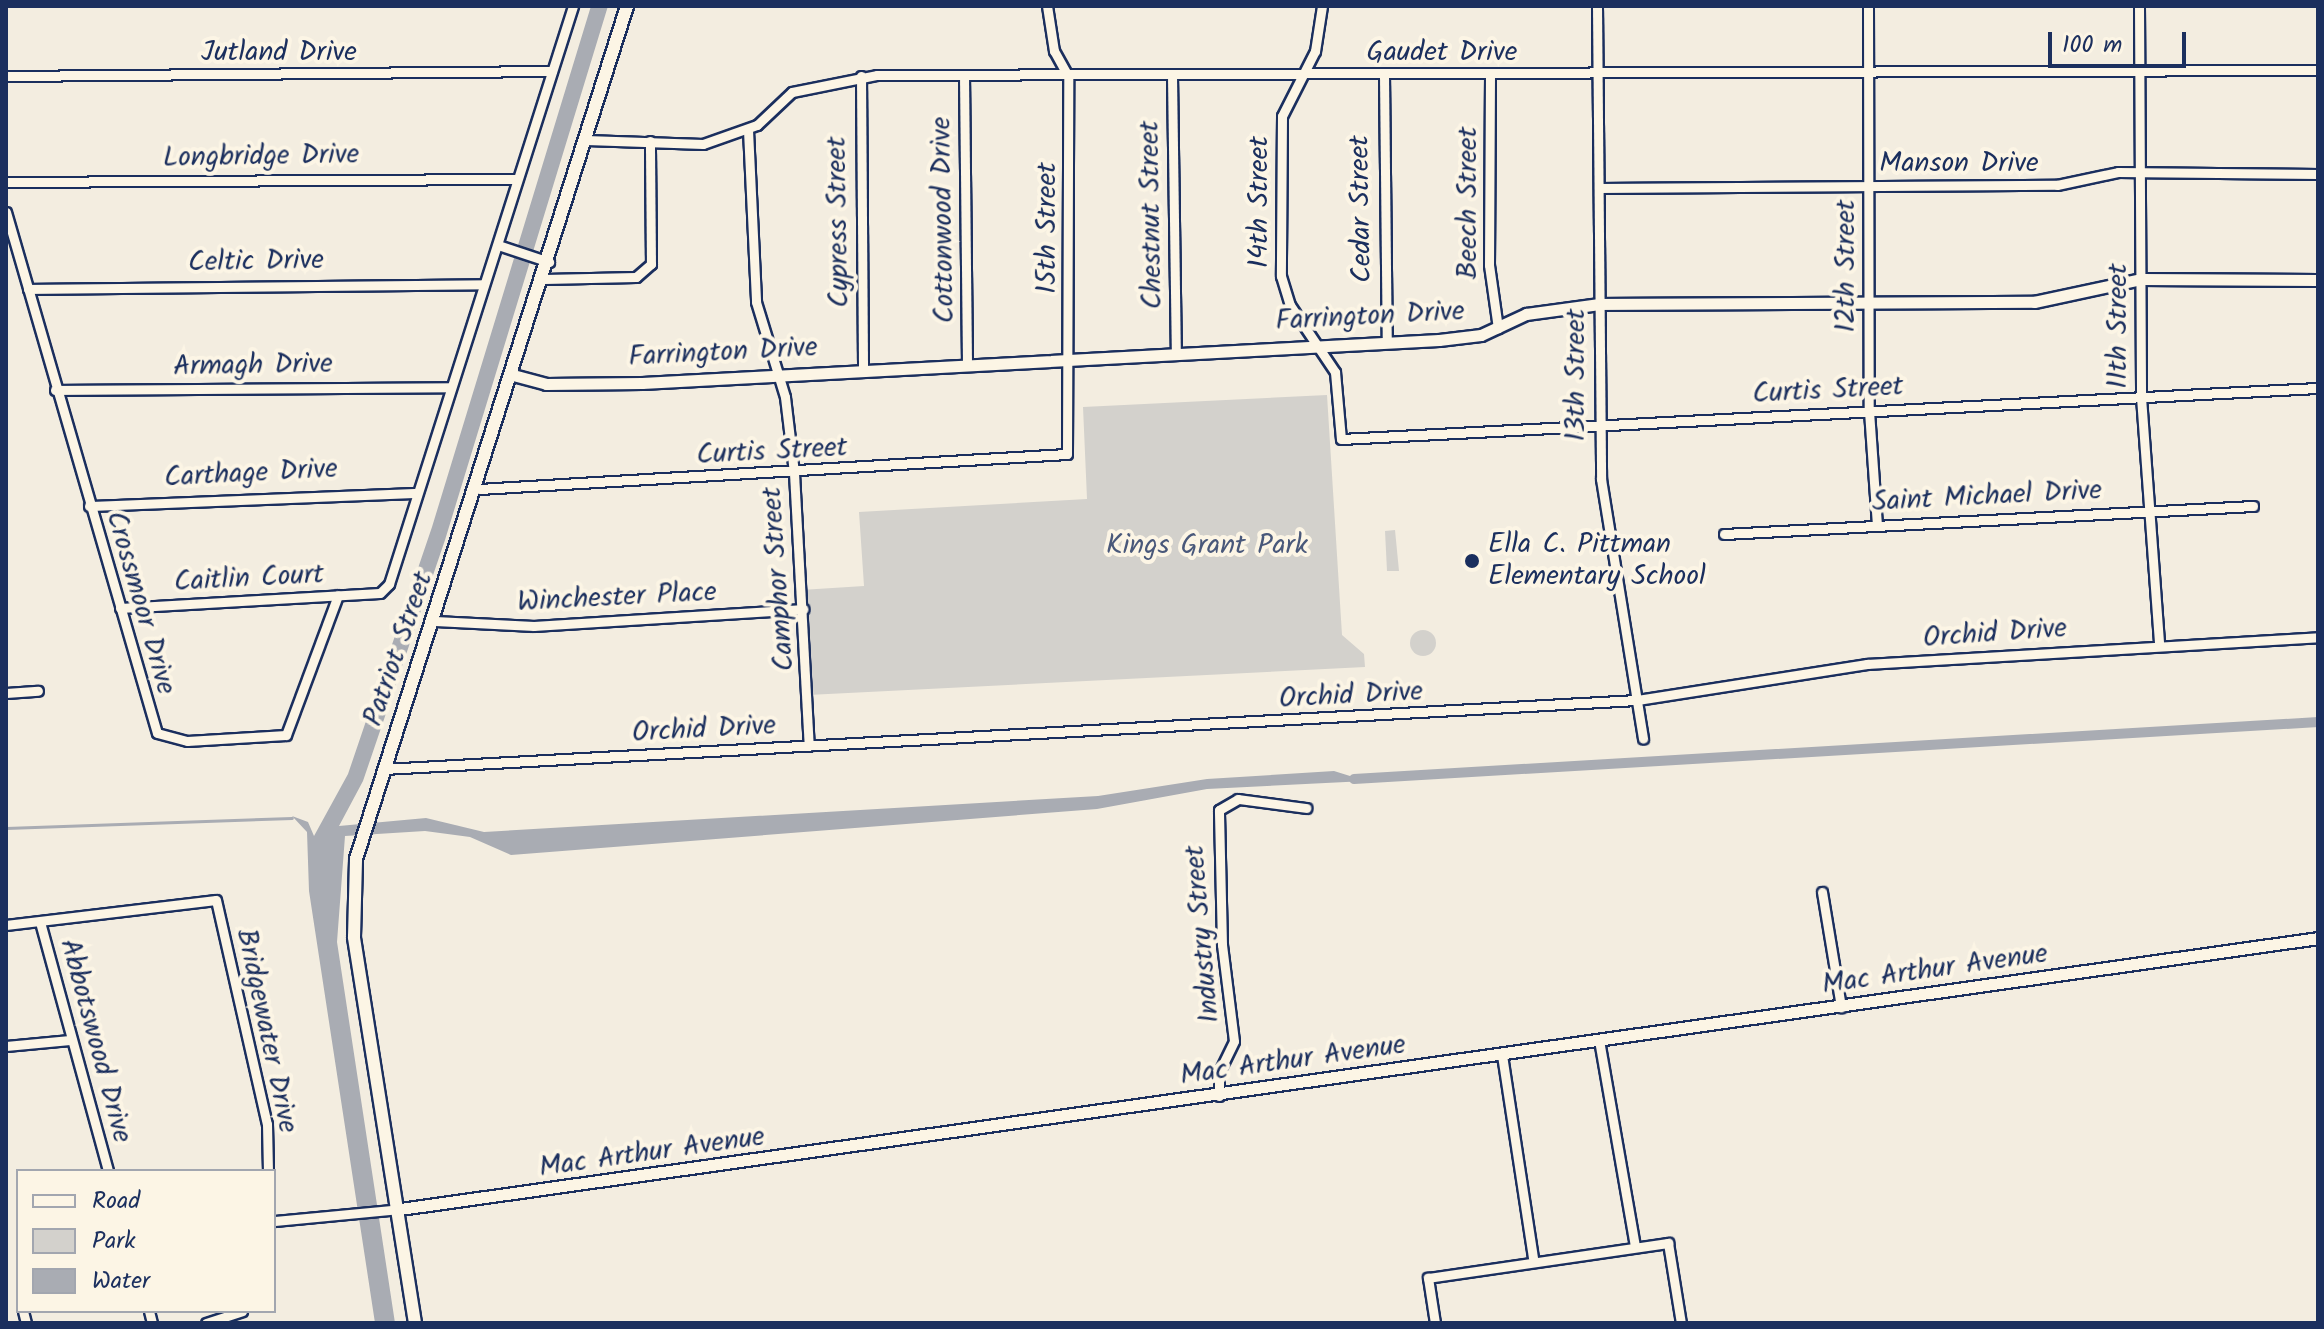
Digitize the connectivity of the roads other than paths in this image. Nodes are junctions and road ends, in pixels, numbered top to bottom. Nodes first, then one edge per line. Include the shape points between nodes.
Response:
1 (573, 6) edge
2 (627, 6) edge
3 (1047, 6) edge
4 (1322, 6) edge
5 (1597, 6) edge
6 (1868, 6) edge
7 (2139, 6) edge
8 (2139, 69) junction
9 (2318, 70) edge
10 (552, 71) junction
11 (1869, 73) junction
12 (1302, 74) junction
13 (6, 76) edge
14 (861, 76) junction
15 (964, 76) junction
16 (1068, 76) junction
17 (1172, 76) junction
18 (1384, 76) junction
19 (1490, 76) junction
20 (1599, 76) junction
21 (748, 130) junction
22 (586, 140) junction
23 (650, 141) junction
24 (2141, 172) junction
25 (2318, 174) edge
26 (517, 179) junction
27 (6, 182) edge
28 (1869, 186) junction
29 (1599, 188) junction
30 (6, 212) edge
31 (498, 245) junction
32 (545, 261) junction
33 (544, 279) junction
34 (2141, 279) junction
35 (2318, 280) edge
36 (484, 284) junction
37 (28, 289) junction
38 (1869, 299) junction
39 (1599, 304) junction
40 (1498, 328) junction
41 (1320, 342) junction
42 (1387, 342) junction
43 (1176, 353) junction
44 (1069, 360) junction
45 (967, 363) junction
46 (863, 368) junction
47 (777, 374) junction
48 (513, 375) junction
49 (450, 387) junction
50 (2318, 388) edge
51 (55, 390) junction
52 (2141, 397) junction
53 (1869, 411) junction
54 (1599, 426) junction
55 (1341, 439) joint
56 (1067, 454) joint
57 (794, 473) junction
58 (479, 489) junction
59 (416, 493) junction
60 (89, 506) junction
61 (2253, 506) dead end
62 (2149, 510) junction
63 (1877, 525) junction
64 (1724, 534) dead end
65 (380, 593) joint
66 (338, 595) junction
67 (120, 608) junction
68 (803, 609) junction
69 (435, 621) junction
70 (2318, 637) edge
71 (2159, 645) junction
72 (38, 691) dead end
73 (6, 693) edge
74 (1637, 700) junction
75 (1643, 739) dead end
76 (809, 746) junction
77 (383, 769) junction
78 (1306, 808) dead end
79 (1822, 892) dead end
80 (40, 922) junction
81 (6, 925) edge
82 (2318, 938) edge
83 (1841, 1007) junction
84 (70, 1040) junction
85 (1599, 1040) junction
86 (6, 1046) edge
87 (1502, 1055) junction
88 (1219, 1096) junction
89 (107, 1169) edge
90 (268, 1169) edge
91 (400, 1209) junction
92 (276, 1221) edge
93 (1635, 1246) junction
94 (1533, 1258) junction
95 (236, 1313) edge
96 (206, 1323) edge
97 (415, 1323) edge
98 (1435, 1323) edge
99 (1681, 1323) edge

1 - 10 street, Patriot Street
2 - 22 main road, Patriot Street
3 - 16 street, 15th Street via 1054,51
4 - 12 street, 14th Street via 1315,51
5 - 20 street, 13th Street
6 - 11 street, 12th Street
7 - 8 street, 11th Street
8 - 9 street, Gaudet Drive
8 - 11 street, Gaudet Drive
8 - 24 street, 11th Street
10 - 13 street, Jutland Drive
10 - 26 street, Patriot Street
11 - 20 street, Gaudet Drive
11 - 28 street, 12th Street
12 - 17 street, Gaudet Drive
12 - 18 street, Gaudet Drive
12 - 41 street, 14th Street via 1282,116 1281,276 1290,305
14 - 15 street, Gaudet Drive
14 - 21 street, Gaudet Drive via 792,92
14 - 46 street, Cypress Street
15 - 16 street, Gaudet Drive
15 - 45 street, Cottonwood Drive
16 - 17 street, Gaudet Drive
16 - 44 street, 15th Street
17 - 43 street, Chestnut Street
18 - 19 street, Gaudet Drive
18 - 42 street, Cedar Street
19 - 20 street, Gaudet Drive
19 - 40 street, Beech Street via 1489,265
20 - 29 street, 13th Street
21 - 23 street, Gaudet Drive via 703,144
21 - 47 street, Camphor Street via 756,302
22 - 23 street, Gaudet Drive
22 - 32 main road, Patriot Street
23 - 33 street via 651,264 636,277
24 - 25 street, Manson Drive
24 - 28 street, Manson Drive via 2057,185
24 - 34 street, 11th Street
26 - 27 street, Longbridge Drive
26 - 31 street, Patriot Street
28 - 29 street, Manson Drive
28 - 38 street, 12th Street
29 - 39 street, 13th Street
30 - 37 street, Crossmoor Drive
31 - 32 street
31 - 36 street, Patriot Street
32 - 33 main road, Patriot Street
33 - 48 main road, Patriot Street
34 - 35 street, Farrington Drive
34 - 38 street, Farrington Drive via 2034,302
34 - 52 street, 11th Street
36 - 37 street, Celtic Drive
36 - 49 street, Patriot Street
37 - 51 street, Crossmoor Drive
38 - 39 street, Farrington Drive
38 - 53 street, 12th Street
39 - 40 street, Farrington Drive via 1526,314
39 - 54 street, 13th Street
40 - 42 street, Farrington Drive
41 - 42 street, Farrington Drive
41 - 43 street, Farrington Drive
41 - 55 street, 14th Street via 1335,372
43 - 44 street, Farrington Drive
44 - 45 street, Farrington Drive
44 - 56 street, 15th Street
45 - 46 street, Farrington Drive
46 - 47 street, Farrington Drive
47 - 48 street, Farrington Drive via 559,385
47 - 57 street, Camphor Street
48 - 58 main road, Patriot Street
49 - 51 street, Armagh Drive
49 - 59 street, Patriot Street
50 - 52 street, Curtis Street
51 - 60 street, Crossmoor Drive
52 - 53 street, Curtis Street
52 - 62 street, 11th Street
53 - 54 street, Curtis Street
53 - 63 street, 12th Street
54 - 55 street, Curtis Street
54 - 74 street, 13th Street via 1609,538
56 - 57 street, Curtis Street
57 - 58 street, Curtis Street
57 - 68 street, Camphor Street
58 - 69 main road, Patriot Street
59 - 60 street, Carthage Drive
59 - 65 street, Patriot Street via 389,584
60 - 67 street, Crossmoor Drive
61 - 62 street, Saint Michael Drive
62 - 63 street, Saint Michael Drive
62 - 71 street, 11th Street
63 - 64 street, Saint Michael Drive
65 - 66 street, Caitlin Court
66 - 67 street, Caitlin Court
66 - 67 street, Crossmoor Drive via 290,730 274,739 177,741 157,733
68 - 69 street, Winchester Place via 534,626
68 - 76 street, Camphor Street
69 - 77 main road, Patriot Street
70 - 71 street, Orchid Drive
71 - 74 street, Orchid Drive via 1772,674
72 - 73 street
74 - 75 street, 13th Street
74 - 76 street, Orchid Drive
76 - 77 street, Orchid Drive
77 - 91 main road, Patriot Street via 361,836 354,937
78 - 88 street, Industry Street via 1238,799 1226,802 1216,820 1234,1041 1219,1072
79 - 83 street
80 - 81 street
80 - 84 street, Abbotswood Drive
80 - 90 street, Bridgewater Drive via 216,900 267,1124
82 - 83 street, Mac Arthur Avenue
83 - 85 street, Mac Arthur Avenue
84 - 86 street
84 - 89 street, Abbotswood Drive
85 - 87 street, Mac Arthur Avenue
85 - 93 street
87 - 88 street, Mac Arthur Avenue
87 - 94 street
88 - 91 street, Mac Arthur Avenue
91 - 92 street, Mac Arthur Avenue
91 - 97 main road, Patriot Street
93 - 94 street
93 - 99 street via 1668,1243
94 - 98 street via 1428,1278
95 - 96 street

